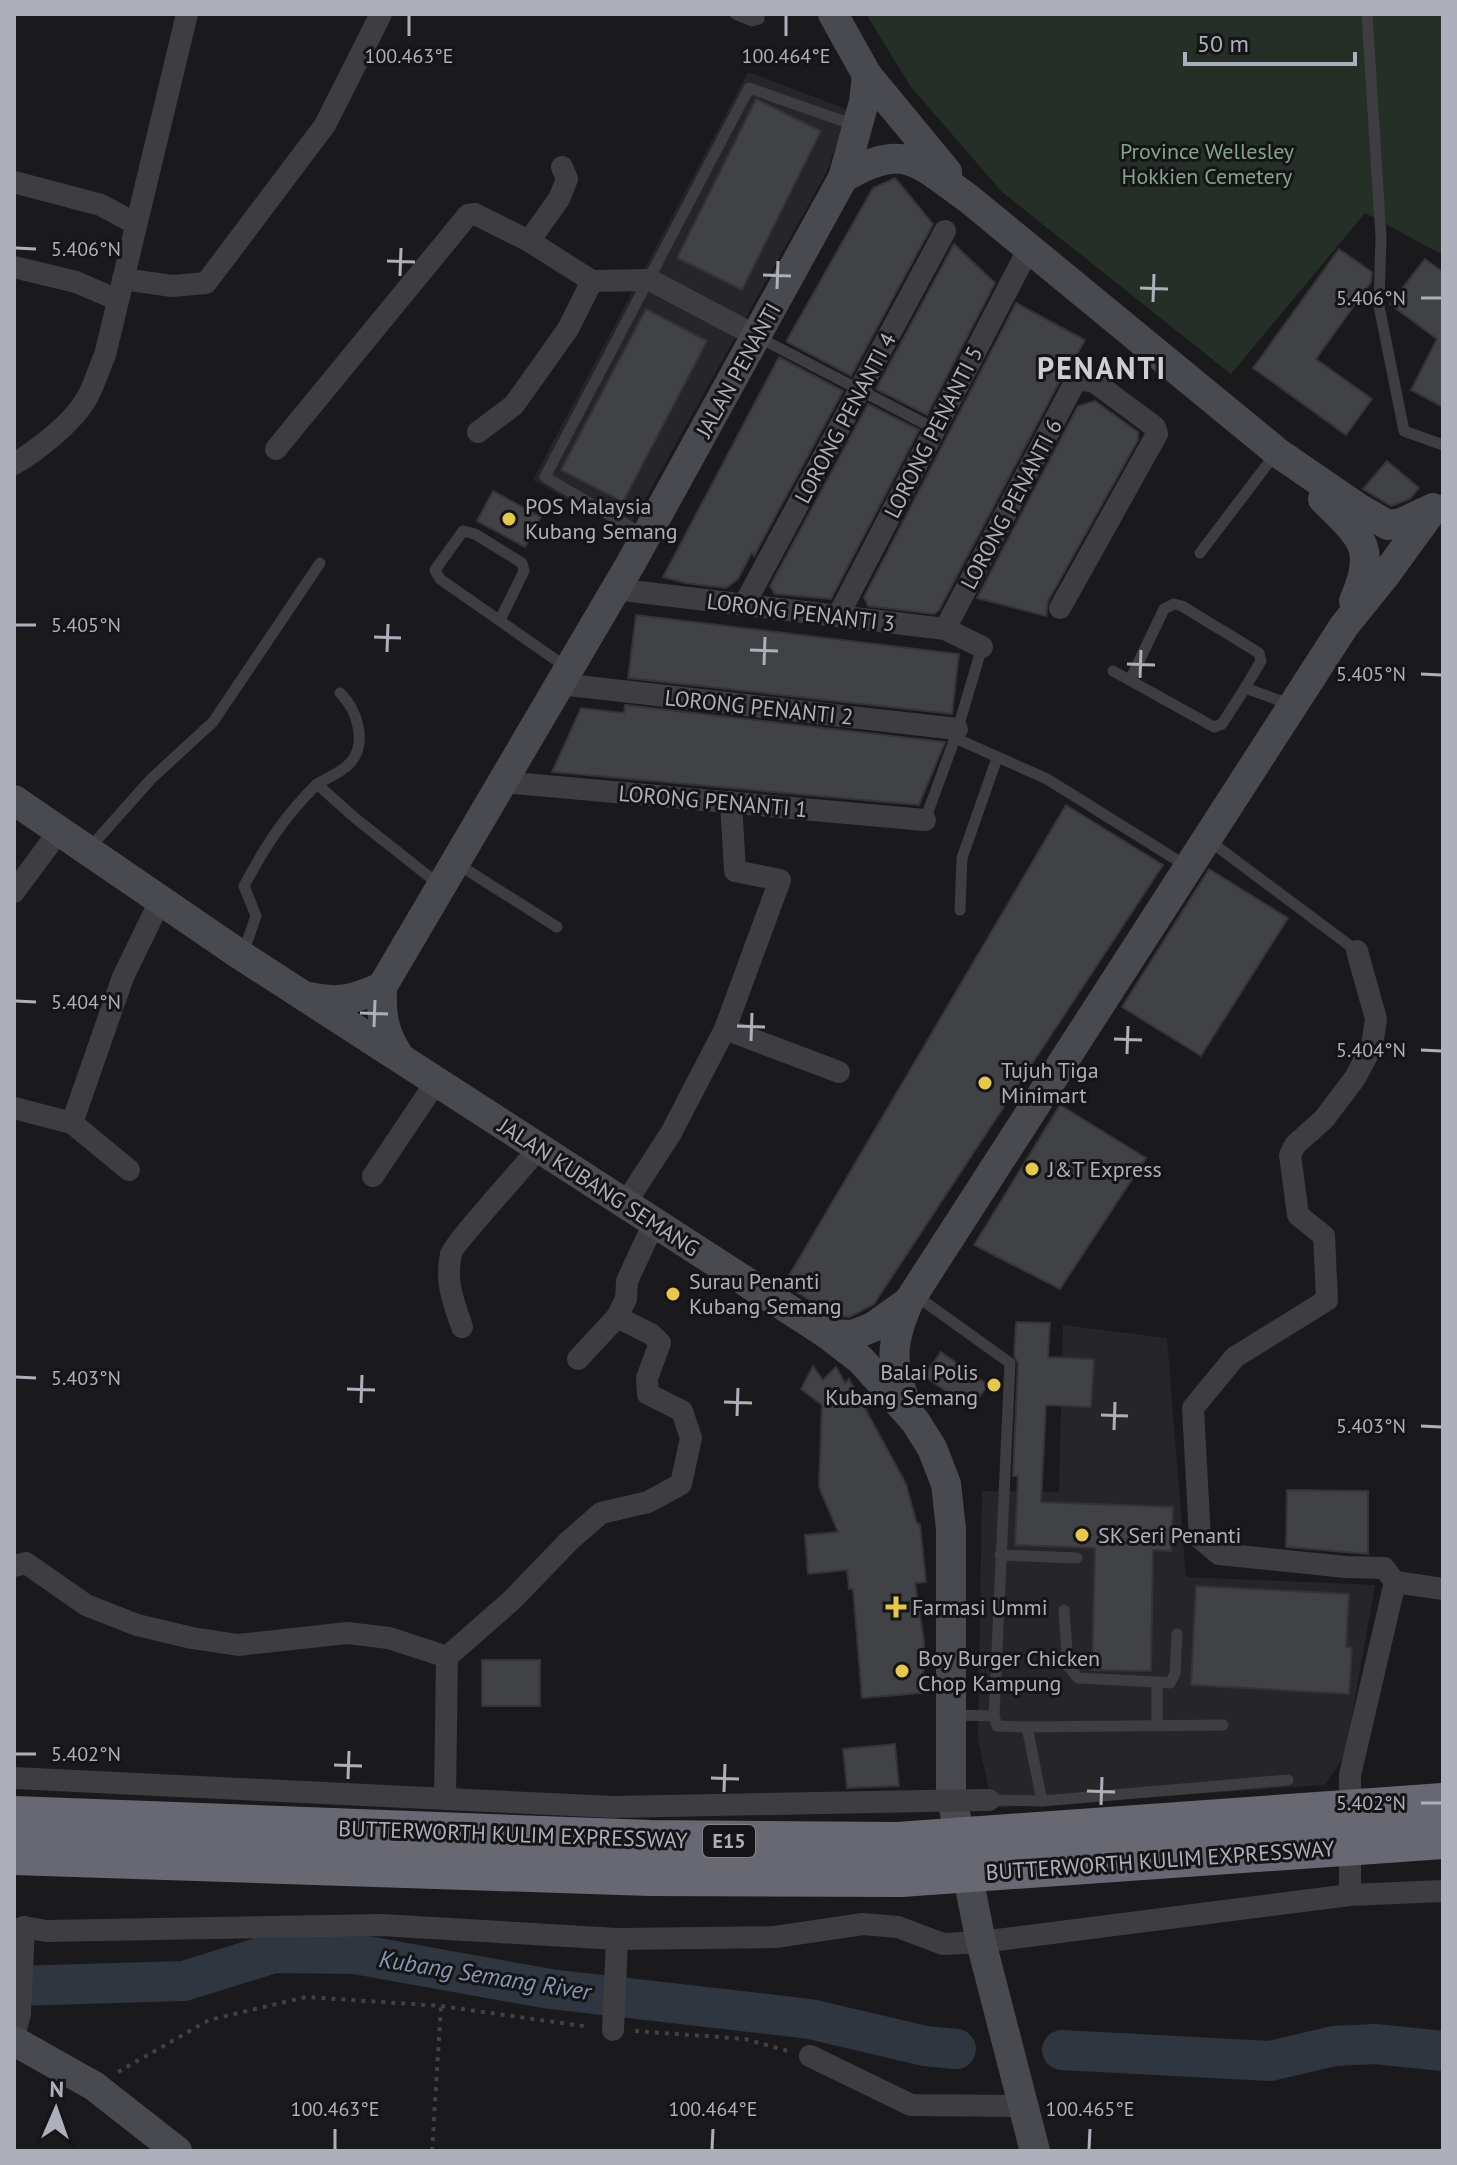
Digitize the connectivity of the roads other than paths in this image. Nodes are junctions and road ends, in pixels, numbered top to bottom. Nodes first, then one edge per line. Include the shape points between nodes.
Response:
1 (187, 14) edge
2 (381, 14) edge
3 (735, 14) edge
4 (759, 14) edge
5 (833, 14) edge
6 (1367, 14) edge
7 (867, 75) junction
8 (857, 127) junction
9 (562, 167) dead end
10 (843, 178) junction
11 (14, 182) edge
12 (969, 199) junction
13 (136, 224) junction
14 (945, 231) dead end
15 (529, 241) junction
16 (1029, 248) junction
17 (14, 267) edge
18 (650, 280) junction
19 (592, 281) junction
20 (120, 290) junction
21 (756, 336) junction
22 (860, 390) junction
23 (935, 429) junction
24 (478, 432) dead end
25 (1443, 445) edge
26 (276, 449) dead end
27 (1277, 452) junction
28 (14, 464) edge
29 (1438, 503) edge
30 (646, 536) junction
31 (1200, 553) dead end
32 (320, 563) dead end
33 (615, 589) junction
34 (744, 605) junction
35 (1060, 608) dead end
36 (838, 616) junction
37 (500, 620) junction
38 (1344, 626) junction
39 (945, 629) junction
40 (982, 647) joint
41 (1113, 671) dead end
42 (564, 677) junction
43 (1130, 680) junction
44 (1245, 688) junction
45 (340, 693) dead end
46 (1293, 705) junction
47 (956, 734) junction
48 (997, 758) junction
49 (502, 782) junction
50 (317, 784) junction
51 (14, 800) edge
52 (731, 802) junction
53 (925, 820) joint
54 (60, 830) junction
55 (1206, 839) junction
56 (88, 850) junction
57 (1188, 867) junction
58 (448, 875) junction
59 (14, 892) edge
60 (160, 901) junction
61 (960, 910) dead end
62 (557, 927) dead end
63 (1357, 951) joint
64 (242, 956) junction
65 (382, 987) junction
66 (303, 995) junction
67 (725, 1029) junction
68 (400, 1058) junction
69 (839, 1072) dead end
70 (436, 1082) junction
71 (14, 1108) edge
72 (72, 1123) junction
73 (539, 1148) junction
74 (129, 1170) dead end
75 (373, 1176) dead end
76 (625, 1204) junction
77 (654, 1223) junction
78 (912, 1298) junction
79 (617, 1317) junction
80 (462, 1327) dead end
81 (827, 1334) junction
82 (578, 1359) dead end
83 (915, 1421) junction
84 (1000, 1555) junction
85 (1077, 1558) dead end
86 (14, 1566) edge
87 (1395, 1582) junction
88 (1443, 1589) edge
89 (1064, 1610) dead end
90 (1177, 1634) dead end
91 (447, 1657) junction
92 (1157, 1682) junction
93 (949, 1715) junction
94 (994, 1716) junction
95 (1223, 1725) dead end
96 (1157, 1726) junction
97 (1027, 1727) junction
98 (14, 1778) edge
99 (1288, 1780) dead end
100 (445, 1797) junction
101 (989, 1800) joint
102 (1042, 1801) junction
103 (1443, 1803) edge
104 (14, 1816) edge
105 (1443, 1839) edge
106 (14, 1855) edge
107 (1443, 1891) edge
108 (1350, 1895) junction
109 (21, 1933) edge
110 (617, 1939) junction
111 (983, 1948) junction
112 (614, 2024) road end
113 (16, 2030) edge
114 (810, 2056) road end
115 (1023, 2098) junction
116 (177, 2151) edge
117 (1035, 2151) edge

1 - 13 street
2 - 20 street via 325,125 206,283
3 - 4 lane via 752,21
5 - 7 main road
6 - 25 lane via 1381,238 1379,306 1404,431
7 - 8 main road, JALAN PENANTI
7 - 12 main road
8 - 10 main road, JALAN PENANTI
8 - 18 lane via 749,88
9 - 15 street via 567,179 559,199
10 - 12 main road via 869,162 915,161
10 - 21 main road, JALAN PENANTI
11 - 13 street via 101,205
12 - 16 main road
13 - 20 street
14 - 22 street, LORONG PENANTI 4
15 - 19 street
15 - 26 street via 468,215
16 - 23 street, LORONG PENANTI 5
16 - 27 main road
17 - 20 street
18 - 19 street
18 - 21 street
18 - 30 lane via 545,477
19 - 24 street via 568,329 514,405
20 - 28 street via 105,355 87,399 61,428
21 - 22 lane
21 - 30 main road, JALAN PENANTI
22 - 23 lane
22 - 34 street, LORONG PENANTI 4
23 - 36 street, LORONG PENANTI 5
27 - 29 main road via 1388,525
27 - 31 lane
27 - 38 main road via 1365,548 1367,564
29 - 38 main road
30 - 33 main road, JALAN PENANTI
32 - 56 lane via 213,722 151,779
33 - 34 street, LORONG PENANTI 3
33 - 42 main road, JALAN PENANTI
34 - 36 street, LORONG PENANTI 3
35 - 39 street, LORONG PENANTI 6 via 1157,434 1155,427 1093,381 1076,380
36 - 39 street, LORONG PENANTI 3
37 - 37 lane via 440,579 435,570 463,531 522,563 524,571
37 - 42 lane
38 - 46 main road
39 - 40 street, LORONG PENANTI 3
40 - 47 lane
41 - 43 lane
42 - 47 street, LORONG PENANTI 2
42 - 49 main road, JALAN PENANTI
43 - 44 lane via 1214,727 1222,724
43 - 44 lane via 1164,609 1174,604 1259,653 1261,661
44 - 46 lane
45 - 50 lane via 352,704 360,736 351,763
46 - 55 main road
47 - 48 lane
47 - 53 lane
48 - 57 lane via 1047,779
48 - 61 lane via 962,858
49 - 52 street, LORONG PENANTI 1
49 - 58 main road, JALAN PENANTI
50 - 58 lane via 355,818
50 - 64 lane via 288,813 244,886 256,916
51 - 54 main road, JALAN KUBANG SEMANG
52 - 53 street, LORONG PENANTI 1
52 - 67 street via 735,871 780,880
54 - 56 main road, JALAN KUBANG SEMANG
54 - 59 street
55 - 57 main road
55 - 63 lane
56 - 60 main road, JALAN KUBANG SEMANG
57 - 78 main road
58 - 62 lane
58 - 65 main road, JALAN PENANTI
60 - 64 main road, JALAN KUBANG SEMANG
60 - 72 street via 123,977
63 - 87 street via 1376,1019 1372,1046 1324,1119 1290,1155 1298,1215 1324,1236 1327,1300 1235,1357 1193,1408 1200,1538 1219,1554 1384,1568
64 - 66 main road, JALAN KUBANG SEMANG
65 - 66 main road via 333,1002
65 - 68 main road via 382,1022
66 - 68 main road, JALAN KUBANG SEMANG
67 - 69 street
67 - 76 street via 671,1133
68 - 70 main road, JALAN KUBANG SEMANG
70 - 73 main road, JALAN KUBANG SEMANG
70 - 75 street
71 - 72 street
72 - 74 street
73 - 76 main road, JALAN KUBANG SEMANG
73 - 80 street via 451,1250 448,1286
76 - 77 main road, JALAN KUBANG SEMANG
77 - 79 street
77 - 81 main road, JALAN KUBANG SEMANG
78 - 81 main road via 873,1327 853,1335
78 - 83 main road via 897,1329 893,1359
78 - 84 lane via 1010,1363
79 - 82 street
79 - 91 street via 660,1343 647,1378 648,1394 682,1411 691,1438 681,1484 648,1502 601,1513
81 - 83 main road, JALAN KUBANG SEMANG via 861,1360
83 - 93 main road, JALAN KUBANG SEMANG via 946,1484 951,1529
84 - 85 lane
84 - 94 lane
86 - 91 street via 26,1563 86,1605 192,1638 238,1645 347,1633 389,1638
87 - 88 street
87 - 108 street via 1350,1775
89 - 92 lane via 1068,1666 1078,1678
90 - 92 lane via 1175,1674 1170,1683
91 - 100 street
92 - 96 lane
93 - 94 lane
93 - 111 main road, JALAN KUBANG SEMANG via 951,1793
94 - 97 lane via 997,1726
95 - 96 lane
96 - 97 lane
97 - 102 lane
98 - 100 street
99 - 102 lane
100 - 101 street, bridge via 613,1807
101 - 102 lane
103 - 104 highway, BUTTERWORTH KULIM EXPRESSWAY / E15, bridge via 898,1842 650,1840
105 - 106 highway, BUTTERWORTH KULIM EXPRESSWAY / E15, bridge via 901,1877 650,1876
107 - 108 street
108 - 111 street
109 - 110 street via 382,1925
109 - 113 street
110 - 111 street via 775,1937 863,1924
110 - 112 street
111 - 115 main road, JALAN KUBANG SEMANG
113 - 116 main road
114 - 115 street via 911,2105
115 - 117 main road, JALAN KUBANG SEMANG

